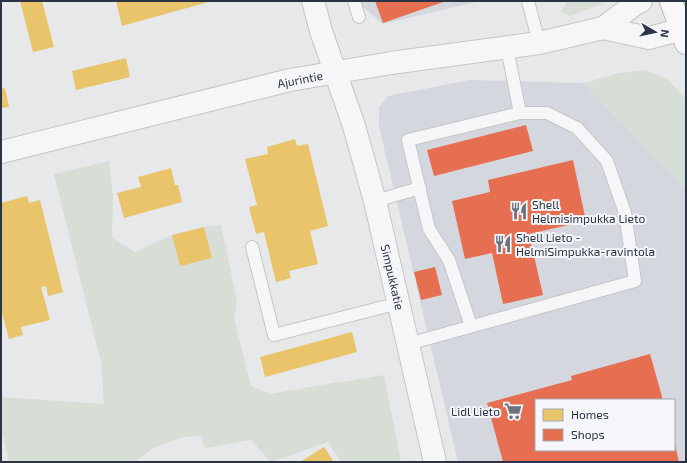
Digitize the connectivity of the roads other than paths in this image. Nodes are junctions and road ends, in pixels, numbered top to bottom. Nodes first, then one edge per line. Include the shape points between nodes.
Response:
1 (313, 1) edge
2 (354, 1) edge
3 (528, 1) edge
4 (641, 1) edge
5 (671, 1) edge
6 (359, 17) dead end
7 (603, 28) junction
8 (684, 33) edge
9 (539, 43) junction
10 (507, 48) junction
11 (335, 72) junction
12 (520, 113) junction
13 (1, 152) edge
14 (420, 188) junction
15 (375, 201) junction
16 (252, 247) dead end
17 (399, 303) junction
18 (470, 326) junction
19 (408, 344) junction
20 (435, 462) edge

1 - 11 street, Simpukkatie
2 - 6 lane
3 - 9 lane
4 - 7 street, Ajurintie
5 - 8 highway
7 - 8 street, Ajurintie via 649,38
7 - 9 street, Ajurintie
9 - 10 street, Ajurintie
10 - 11 street, Ajurintie
10 - 12 lane
11 - 13 street, Ajurintie via 290,80
11 - 15 street, Simpukkatie via 354,126
12 - 14 lane via 408,140
12 - 18 lane via 547,113 577,128 607,161 625,213 635,281
14 - 15 lane
14 - 18 lane via 429,229 449,260
15 - 17 street, Simpukkatie
16 - 17 lane via 274,334
17 - 19 street, Simpukkatie
18 - 19 lane
19 - 20 street, Simpukkatie

